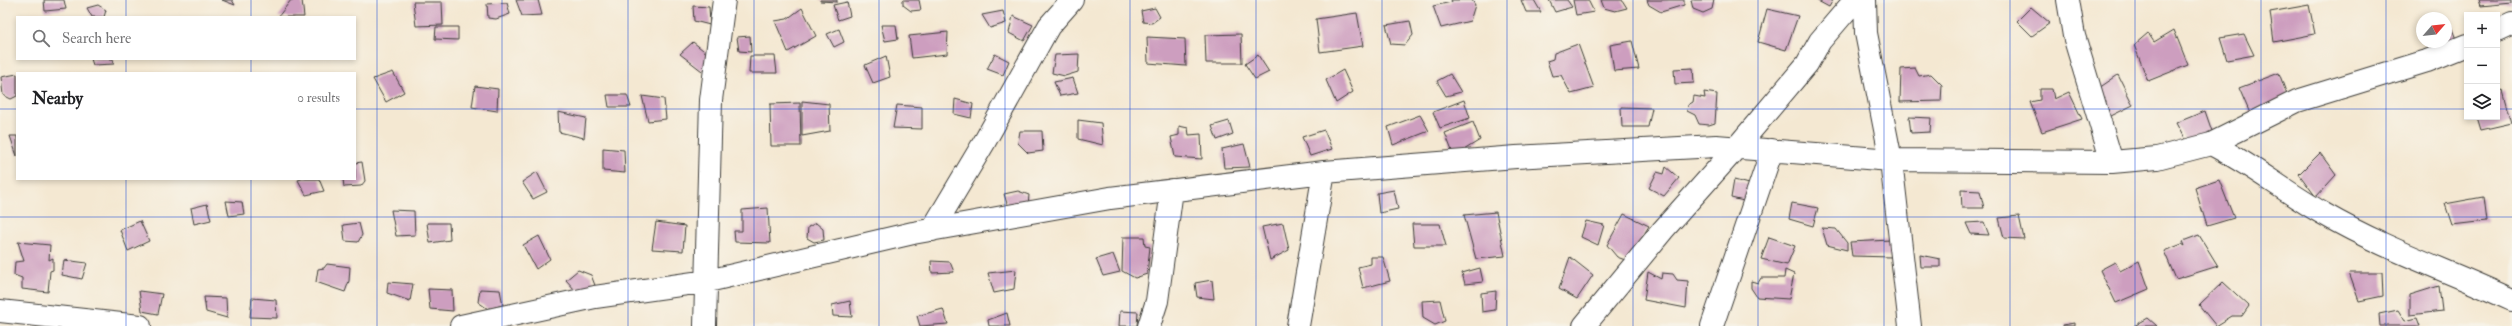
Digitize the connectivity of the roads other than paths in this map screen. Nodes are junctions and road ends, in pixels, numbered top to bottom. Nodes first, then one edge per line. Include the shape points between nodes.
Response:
1 (724, 0) edge
2 (1072, 0) edge
3 (1855, 0) edge
4 (1865, 0) edge
5 (2068, 0) edge
6 (2512, 24) edge
7 (2500, 30) edge
8 (2464, 45) edge
9 (2211, 144) junction
10 (1737, 147) junction
11 (1772, 150) junction
12 (1891, 160) junction
13 (2112, 162) junction
14 (1324, 172) junction
15 (1172, 190) junction
16 (932, 230) junction
17 (708, 280) junction
18 (2512, 300) edge
19 (0, 311) edge
20 (140, 326) edge
21 (461, 326) edge
22 (705, 326) edge
23 (1149, 326) edge
24 (1298, 326) edge
25 (1584, 326) edge
26 (1712, 326) edge
27 (1910, 326) edge

1 - 17 street via 711,100
2 - 16 street via 1049,26
3 - 10 street via 1820,41 1807,64
4 - 12 street via 1866,33
5 - 13 street via 2074,36
6 - 7 street
8 - 9 street via 2427,61 2297,101
9 - 13 street via 2157,158
9 - 18 street via 2248,164 2324,214 2405,255
10 - 11 street
10 - 14 street via 1516,157
10 - 25 street via 1663,230
11 - 12 street
11 - 26 street
12 - 13 street
12 - 27 street
14 - 15 street
14 - 24 street
15 - 16 street via 1110,198
15 - 23 street via 1157,301
16 - 17 street
17 - 21 street via 595,297
17 - 22 street
19 - 20 street

